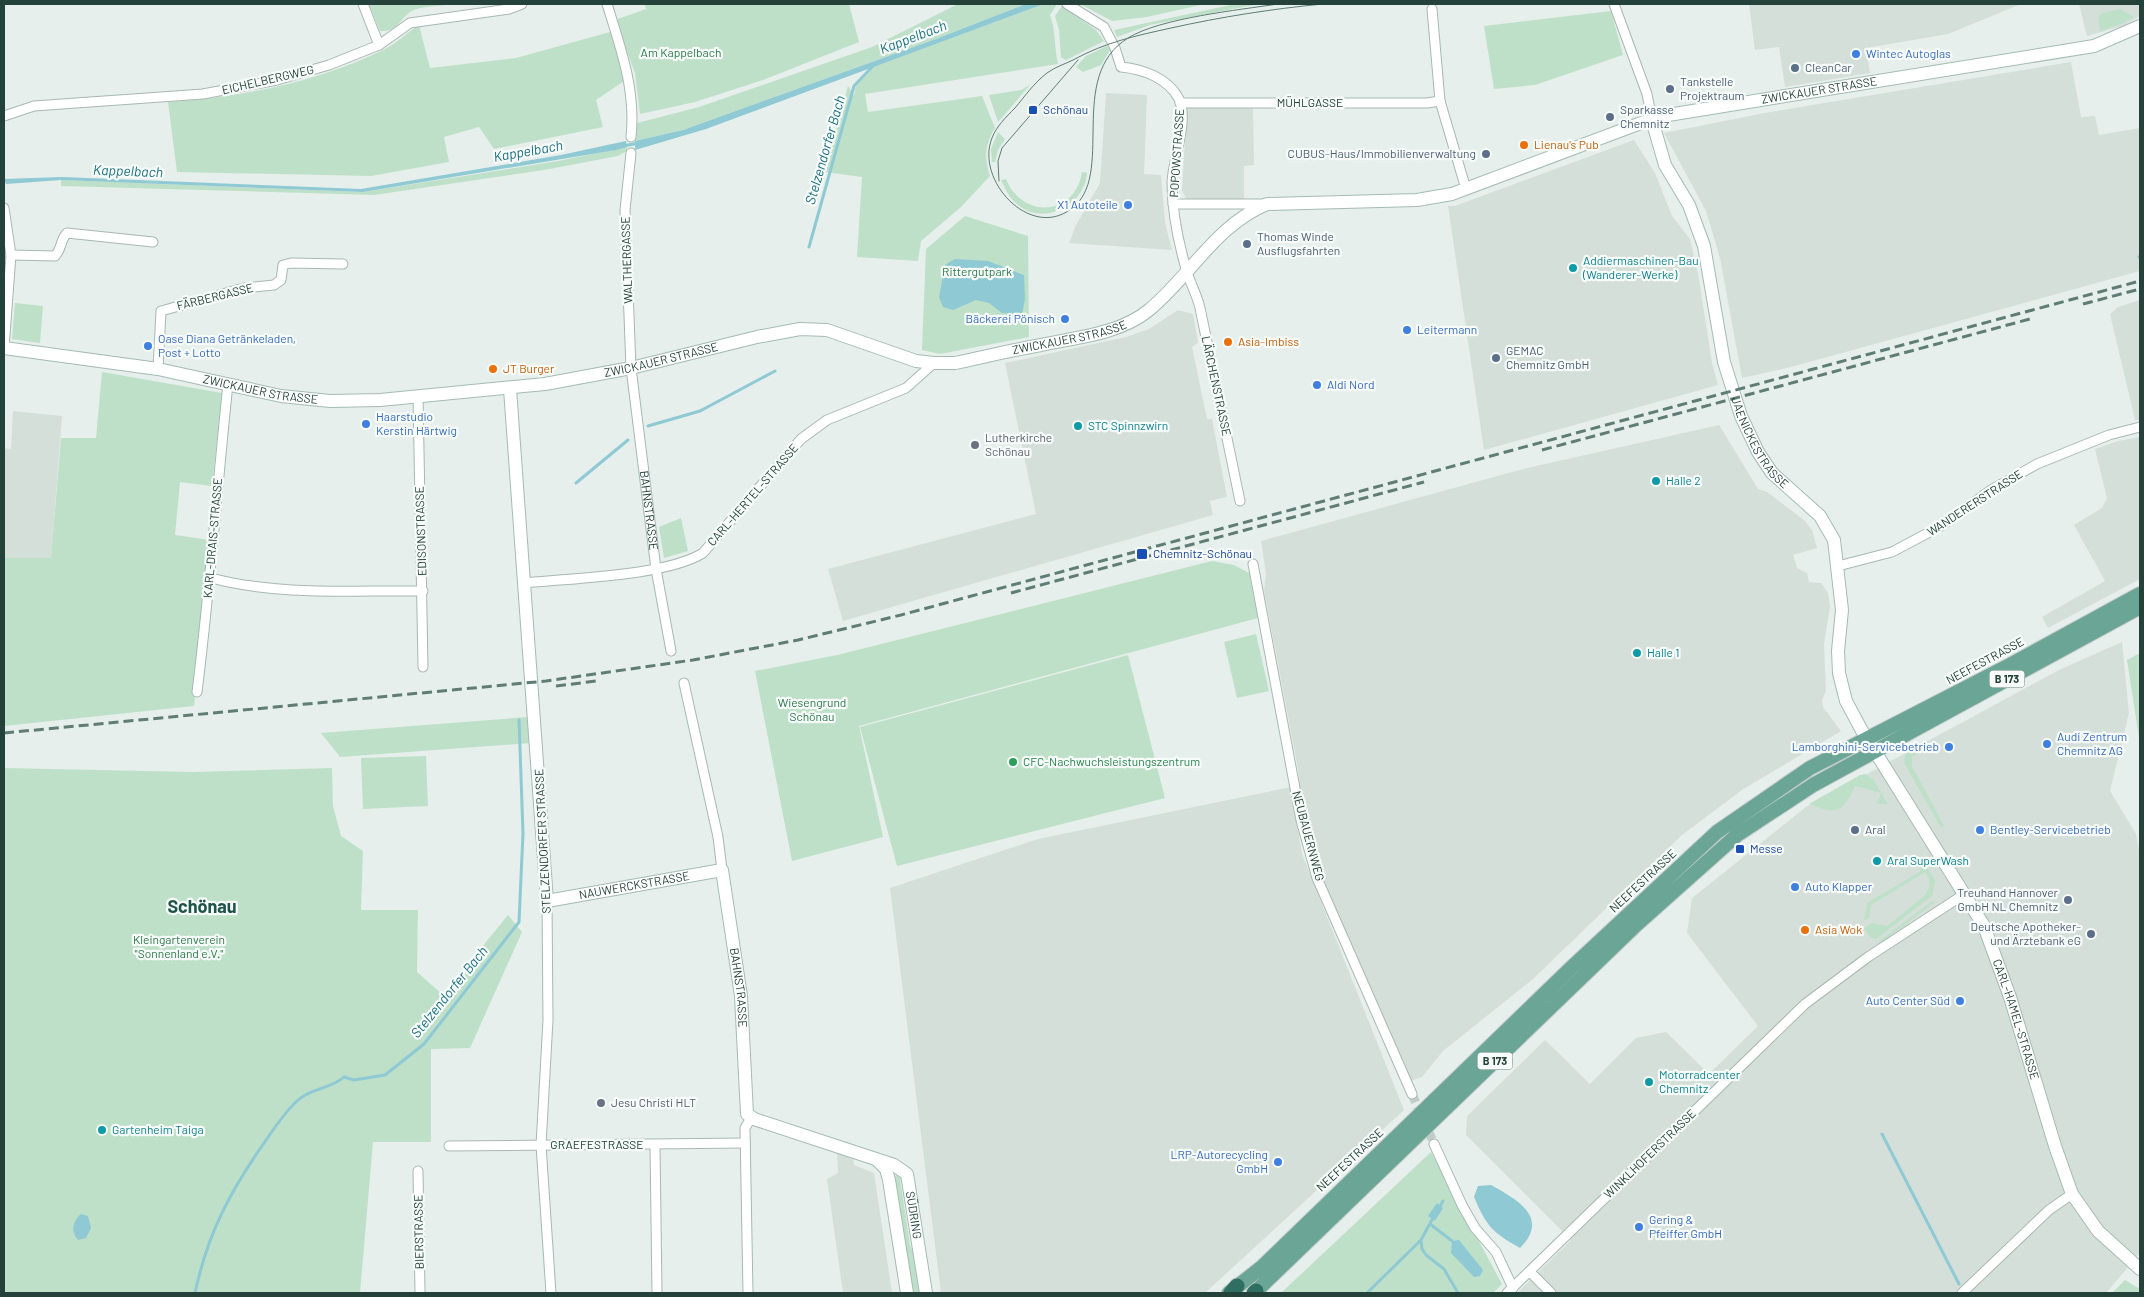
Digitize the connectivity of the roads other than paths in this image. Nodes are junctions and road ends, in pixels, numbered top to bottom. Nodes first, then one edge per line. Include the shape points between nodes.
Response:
1 (364, 4) edge
2 (522, 4) edge
3 (607, 4) edge
4 (1067, 4) edge
5 (1614, 4) edge
6 (1432, 9) dead end
7 (2140, 26) edge
8 (379, 46) junction
9 (1440, 101) junction
10 (1180, 103) junction
11 (4, 116) edge
12 (1652, 120) junction
13 (631, 137) dead end
14 (631, 153) dead end
15 (1466, 189) junction
16 (1173, 204) junction
17 (1268, 204) junction
18 (4, 208) edge
19 (153, 242) dead end
20 (11, 255) junction
21 (343, 264) dead end
22 (1187, 272) junction
23 (4, 348) edge
24 (934, 363) junction
25 (631, 368) junction
26 (158, 369) junction
27 (228, 384) junction
28 (510, 388) junction
29 (418, 396) junction
30 (2140, 428) edge
31 (1240, 501) dead end
32 (1253, 564) dead end
33 (1838, 566) junction
34 (656, 569) junction
35 (211, 578) junction
36 (525, 583) junction
37 (423, 591) junction
38 (2140, 594) edge
39 (2140, 607) edge
40 (671, 651) dead end
41 (423, 667) dead end
42 (684, 683) dead end
43 (197, 692) dead end
44 (1867, 738) junction
45 (1875, 751) junction
46 (722, 870) junction
47 (1963, 895) junction
48 (547, 901) junction
49 (1412, 1094) tunnel mouth
50 (751, 1118) junction
51 (745, 1144) junction
52 (1434, 1144) tunnel mouth
53 (541, 1145) junction
54 (449, 1146) dead end
55 (655, 1146) junction
56 (875, 1158) junction
57 (418, 1171) dead end
58 (2072, 1194) junction
59 (2140, 1269) edge
60 (1530, 1272) junction
61 (1232, 1291) edge
62 (1510, 1291) edge
63 (420, 1293) edge
64 (551, 1293) edge
65 (657, 1293) edge
66 (748, 1293) edge
67 (907, 1293) edge
68 (926, 1293) edge
69 (1255, 1293) edge
70 (1551, 1293) edge
71 (1962, 1293) edge

1 - 8 street
2 - 8 street, EICHELBERGWEG via 509,9 410,23
3 - 13 street via 627,67 631,92
4 - 10 street, POPOWSTRASSE via 1104,27 1121,67 1146,71 1173,90
5 - 12 street via 1647,94
6 - 9 street
7 - 12 main road, ZWICKAUER STRASSE via 2094,46
8 - 11 street, EICHELBERGWEG via 277,80 203,94 34,106
9 - 10 street, MÜHLGASSE
9 - 15 street
10 - 16 street, POPOWSTRASSE via 1181,125 1172,182
12 - 15 main road, ZWICKAUER STRASSE
12 - 33 main road, JAENICKESTRASSE via 1665,165 1689,205 1704,246 1724,362 1741,416 1772,473 1825,522 1834,540
14 - 25 street, WALTHERGASSE via 625,210
15 - 17 main road, ZWICKAUER STRASSE via 1417,200
16 - 17 street, ZWICKAUER STRASSE
16 - 22 street, POPOWSTRASSE
17 - 22 main road, ZWICKAUER STRASSE via 1229,226
18 - 20 street
19 - 20 street via 67,233 55,256
20 - 23 street
21 - 26 street, FÄRBERGASSE via 283,265 281,280 274,285 244,288 161,311
22 - 24 main road, ZWICKAUER STRASSE via 1148,310 1104,332 955,363
22 - 31 street, LÄRCHENSTRASSE via 1200,308
23 - 26 main road, ZWICKAUER STRASSE
24 - 25 main road, ZWICKAUER STRASSE via 916,361 827,330 800,329
24 - 34 street, CARL-HERTEL-STRASSE via 906,388 827,420 801,439 703,553
25 - 28 main road, ZWICKAUER STRASSE
25 - 34 street, BAHNSTRASSE
26 - 27 main road, ZWICKAUER STRASSE
27 - 29 main road, ZWICKAUER STRASSE via 304,400 380,400
27 - 35 street, KARL-DRAIS-STRASSE via 214,510
28 - 29 main road, ZWICKAUER STRASSE
28 - 36 main road, STELZENDORFER STRASSE
29 - 37 street, EDISONSTRASSE
30 - 33 street, WANDERERSTRASSE via 2109,435 2037,464 1991,490 1941,526 1892,552
32 - 49 street, NEUBAUERNWEG via 1301,820 1317,878
33 - 44 main road, JAENICKESTRASSE via 1842,610 1839,673 1846,701
34 - 36 street, CARL-HERTEL-STRASSE
34 - 40 street, BAHNSTRASSE
35 - 37 street via 239,585 291,590
35 - 43 street, KARL-DRAIS-STRASSE
36 - 48 main road, STELZENDORFER STRASSE
37 - 41 street, EDISONSTRASSE
38 - 44 main road, NEEFESTRASSE / B 173
39 - 45 main road, B 173
42 - 46 street, BAHNSTRASSE via 718,837
44 - 45 main road, JAENICKESTRASSE
44 - 61 main road, NEEFESTRASSE / B 173 via 1810,768 1717,832 1571,968 1262,1267
45 - 47 main road, CARL-HAMEL-STRASSE
45 - 69 main road, B 173 via 1813,784 1737,835 1677,888
46 - 48 main road, NAUWERCKSTRASSE
46 - 50 main road, BAHNSTRASSE via 741,996 745,1106
47 - 58 main road, CARL-HAMEL-STRASSE via 1984,926 2010,997
47 - 60 street, WINKLHOFERSTRASSE via 1852,968 1805,1004
48 - 53 street, STELZENDORFER STRASSE via 548,1020
50 - 51 street, BAHNSTRASSE via 745,1128
50 - 56 main road, SÜDRING
51 - 55 street, GRAEFESTRASSE
51 - 66 street, BAHNSTRASSE
52 - 62 street via 1475,1228 1496,1252
53 - 54 street, GRAEFESTRASSE
53 - 55 street, GRAEFESTRASSE
53 - 64 street, STELZENDORFER STRASSE
55 - 65 street
56 - 67 main road, SÜDRING via 886,1169 889,1180
56 - 68 main road, SÜDRING via 902,1169 910,1180
57 - 63 street, BIERSTRASSE
58 - 59 main road, CARL-HAMEL-STRASSE via 2098,1231
58 - 71 street via 2049,1210
60 - 62 street, WINKLHOFERSTRASSE
60 - 70 street

